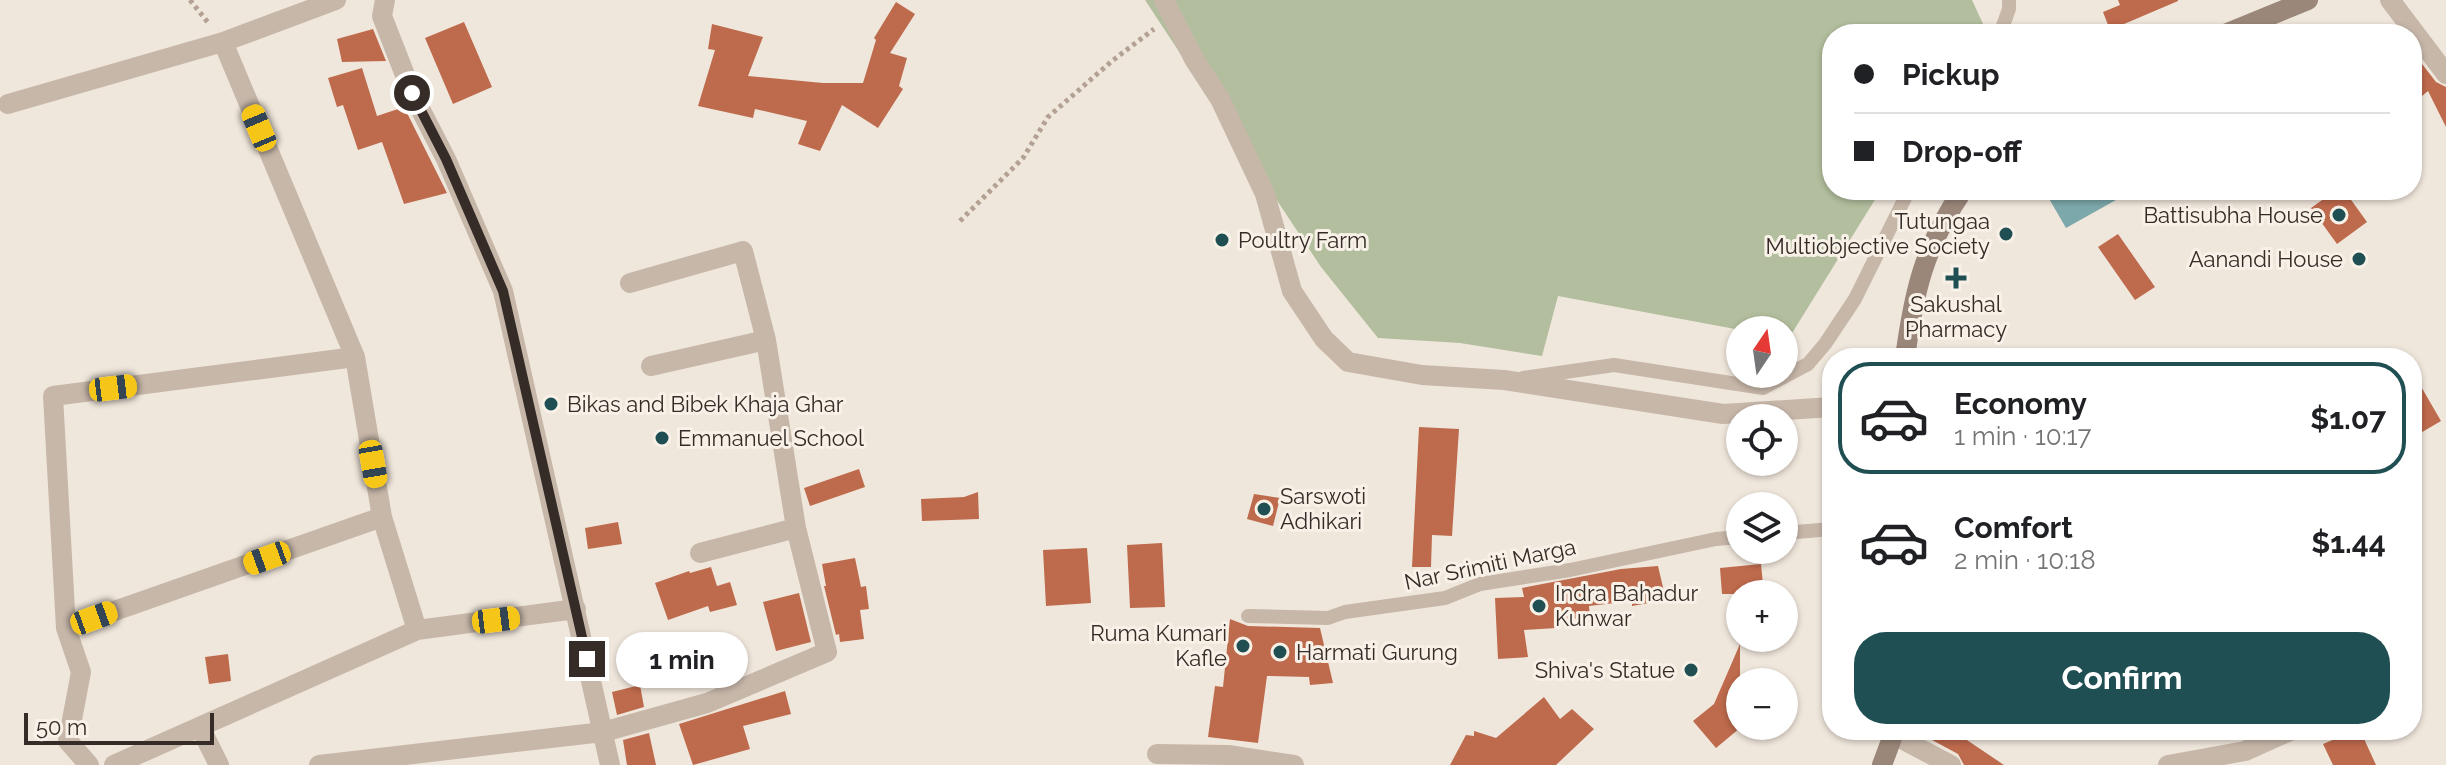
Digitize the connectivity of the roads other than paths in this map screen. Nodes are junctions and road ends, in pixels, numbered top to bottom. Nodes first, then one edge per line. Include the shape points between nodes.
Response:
1 (336, 0) edge
2 (385, 0) edge
3 (2009, 0) edge
4 (2308, 0) edge
5 (2390, 0) edge
6 (1168, 8) edge
7 (2004, 24) edge
8 (2249, 24) edge
9 (2408, 24) edge
10 (223, 42) junction
11 (2422, 42) edge
12 (2446, 74) edge
13 (8, 104) dead end
14 (1904, 200) edge
15 (1956, 200) edge
16 (630, 283) dead end
17 (766, 340) junction
18 (1906, 348) edge
19 (355, 357) junction
20 (651, 366) dead end
21 (1504, 380) junction
22 (1822, 408) edge
23 (382, 517) junction
24 (796, 528) junction
25 (1822, 530) edge
26 (1798, 532) edge
27 (1726, 538) edge
28 (700, 553) dead end
29 (576, 609) junction
30 (1248, 616) dead end
31 (66, 628) junction
32 (417, 630) junction
33 (200, 727) junction
34 (603, 732) junction
35 (1891, 740) edge
36 (1908, 740) edge
37 (2270, 740) edge
38 (1157, 754) dead end
39 (1228, 760) edge
40 (89, 765) edge
41 (114, 765) edge
42 (219, 765) edge
43 (319, 765) edge
44 (610, 765) edge
45 (1294, 765) edge
46 (1882, 765) edge
47 (1951, 765) edge
48 (2168, 765) edge

1 - 10 street
2 - 29 street via 382,16 412,93 503,291
3 - 7 lane
4 - 8 main road
5 - 9 street
6 - 21 street via 1220,99 1265,194 1292,291 1324,339 1348,362 1422,375
10 - 13 street
10 - 19 street
11 - 12 street
14 - 21 lane via 1855,299 1825,344 1808,364 1763,388 1614,365
15 - 18 main road via 1942,221 1913,298
16 - 17 street via 743,251
17 - 20 street
17 - 24 street
19 - 23 street
19 - 31 street via 53,396
21 - 22 street via 1723,414
23 - 31 street
23 - 32 street
24 - 28 street
24 - 34 street via 827,652 707,703
25 - 26 lane
27 - 30 lane, Nar Srimiti Marga via 1328,618
29 - 32 street
29 - 34 street
31 - 40 street via 81,672 68,741
32 - 33 street
33 - 41 street
33 - 42 street
34 - 43 street
34 - 44 street
35 - 46 main road
36 - 47 street
37 - 48 street via 2245,751
38 - 39 street
39 - 45 street

